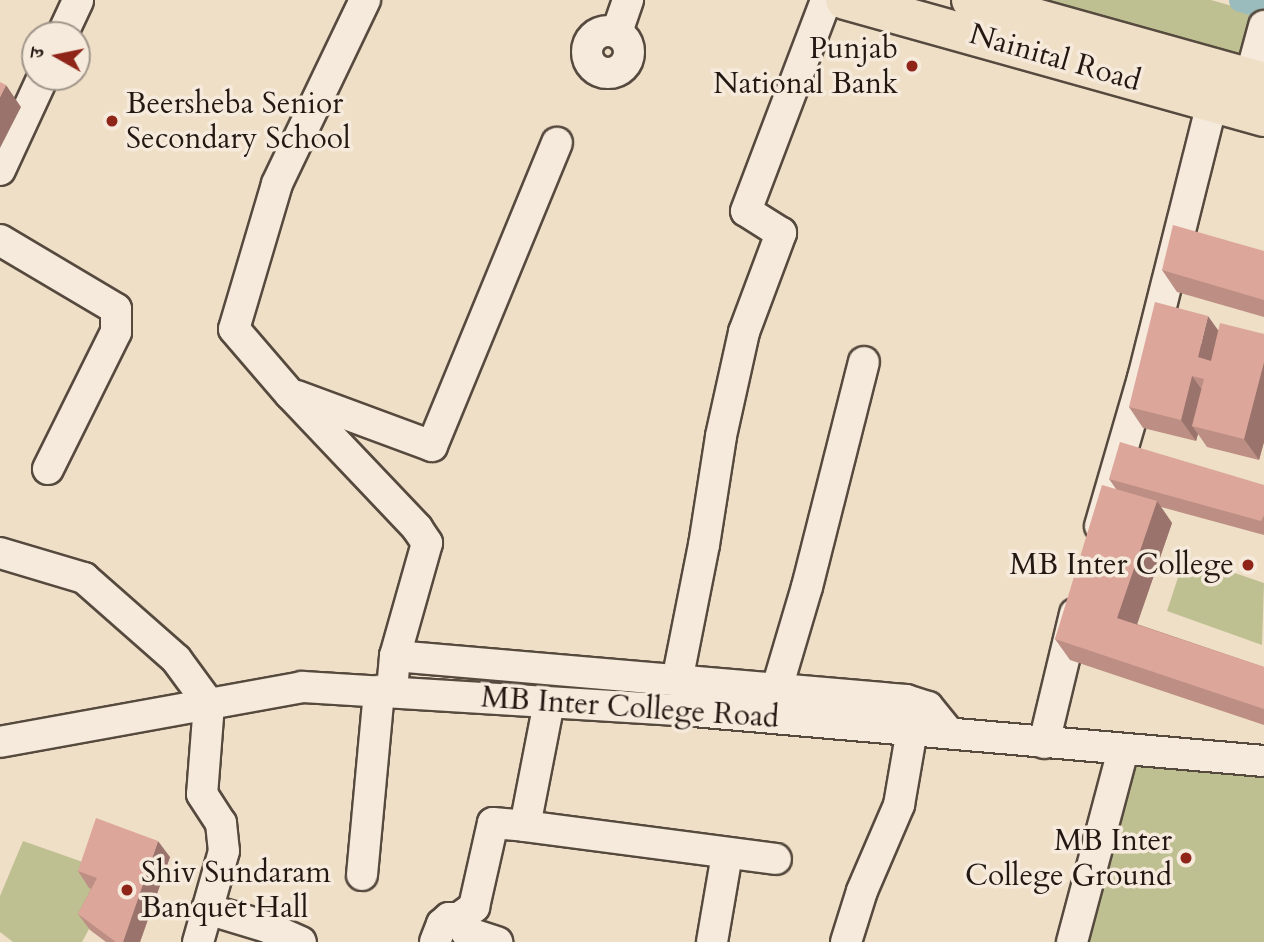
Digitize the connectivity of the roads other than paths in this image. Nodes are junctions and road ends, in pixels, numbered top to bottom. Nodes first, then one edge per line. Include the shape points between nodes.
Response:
1 (78, 0) edge
2 (365, 0) edge
3 (628, 0) edge
4 (826, 0) edge
5 (845, 0) edge
6 (971, 0) edge
7 (68, 21) edge
8 (1264, 26) edge
9 (617, 32) dead end
10 (37, 91) edge
11 (1242, 93) edge
12 (557, 144) dead end
13 (0, 170) edge
14 (0, 240) edge
15 (864, 362) dead end
16 (290, 394) junction
17 (48, 469) dead end
18 (1093, 550) edge
19 (0, 553) edge
20 (1082, 589) edge
21 (395, 656) junction
22 (677, 681) junction
23 (777, 688) junction
24 (386, 692) junction
25 (549, 703) junction
26 (209, 704) junction
27 (912, 730) junction
28 (949, 733) junction
29 (0, 742) edge
30 (1044, 743) junction
31 (1123, 750) junction
32 (1264, 761) edge
33 (525, 827) junction
34 (727, 854) junction
35 (776, 859) dead end
36 (362, 875) dead end
37 (208, 909) junction
38 (459, 918) junction
39 (198, 942) edge
40 (300, 942) edge
41 (435, 942) edge
42 (497, 942) edge
43 (712, 942) edge
44 (846, 942) edge
45 (1072, 942) edge

1 - 7 street
2 - 16 street via 277,184 234,329
3 - 9 street
4 - 22 street via 746,211 781,233 744,332 720,436
5 - 11 highway, Nainital Road
6 - 11 highway, Nainital Road
8 - 11 street
10 - 13 street
11 - 18 street via 1143,378
12 - 16 street via 432,446
14 - 17 street via 116,309 116,332
15 - 23 street
16 - 21 street via 427,543
19 - 26 street via 84,578 176,659
20 - 30 street
21 - 22 street
21 - 24 street
22 - 23 street
23 - 28 street via 906,700 929,707
24 - 25 street, MB Inter College Road
24 - 26 street, MB Inter College Road via 302,687
24 - 36 street
25 - 27 street, MB Inter College Road
25 - 33 street
26 - 29 street, MB Inter College Road
26 - 37 street via 202,794 221,823 224,851
27 - 28 street, MB Inter College Road
27 - 44 street via 899,805
28 - 30 street, MB Inter College Road
30 - 31 street, MB Inter College Road
31 - 32 street, MB Inter College Road
31 - 45 street
33 - 34 street
33 - 38 street via 493,823 474,907
34 - 35 street
34 - 43 street
37 - 39 street
37 - 40 street
38 - 41 street via 442,924
38 - 42 street via 466,932

